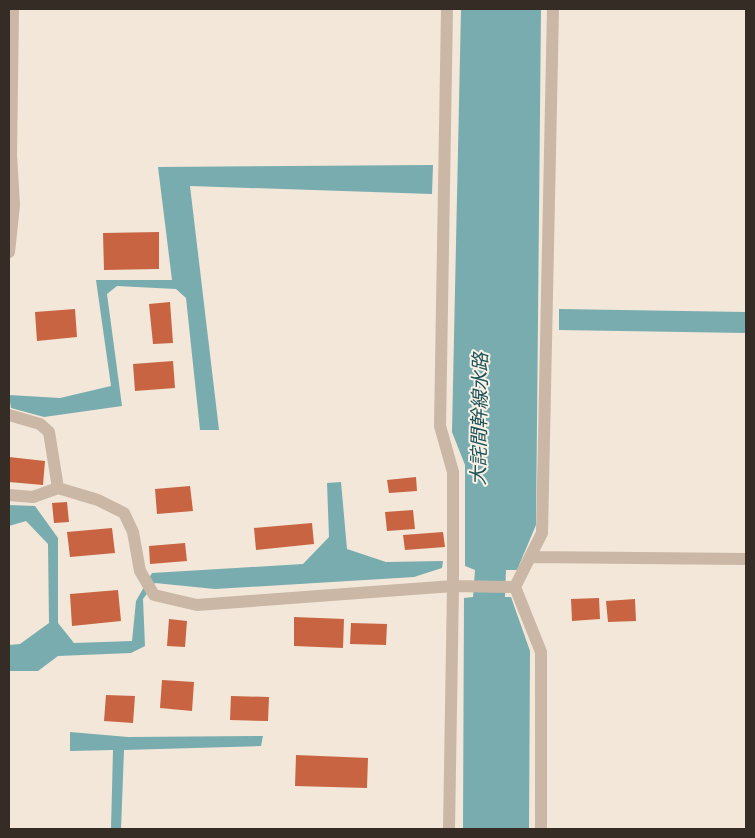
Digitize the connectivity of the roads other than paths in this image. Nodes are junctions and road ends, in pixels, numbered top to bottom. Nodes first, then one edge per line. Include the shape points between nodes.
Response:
1 (13, 9) edge
2 (447, 9) edge
3 (552, 9) edge
4 (10, 155) edge
5 (9, 252) edge
6 (9, 415) edge
7 (58, 488) junction
8 (9, 495) edge
9 (531, 557) junction
10 (746, 559) edge
11 (453, 586) junction
12 (515, 586) junction
13 (449, 829) edge
14 (541, 829) edge

1 - 4 street
2 - 11 street via 440,426 453,472
3 - 9 street via 542,533
4 - 5 street via 14,205
6 - 7 street via 40,424 49,432
7 - 8 street via 33,497
7 - 11 street via 98,500 124,513 133,532 140,571 154,596 197,604
9 - 10 street
9 - 12 street
11 - 12 street
11 - 13 street
12 - 14 street via 541,652

